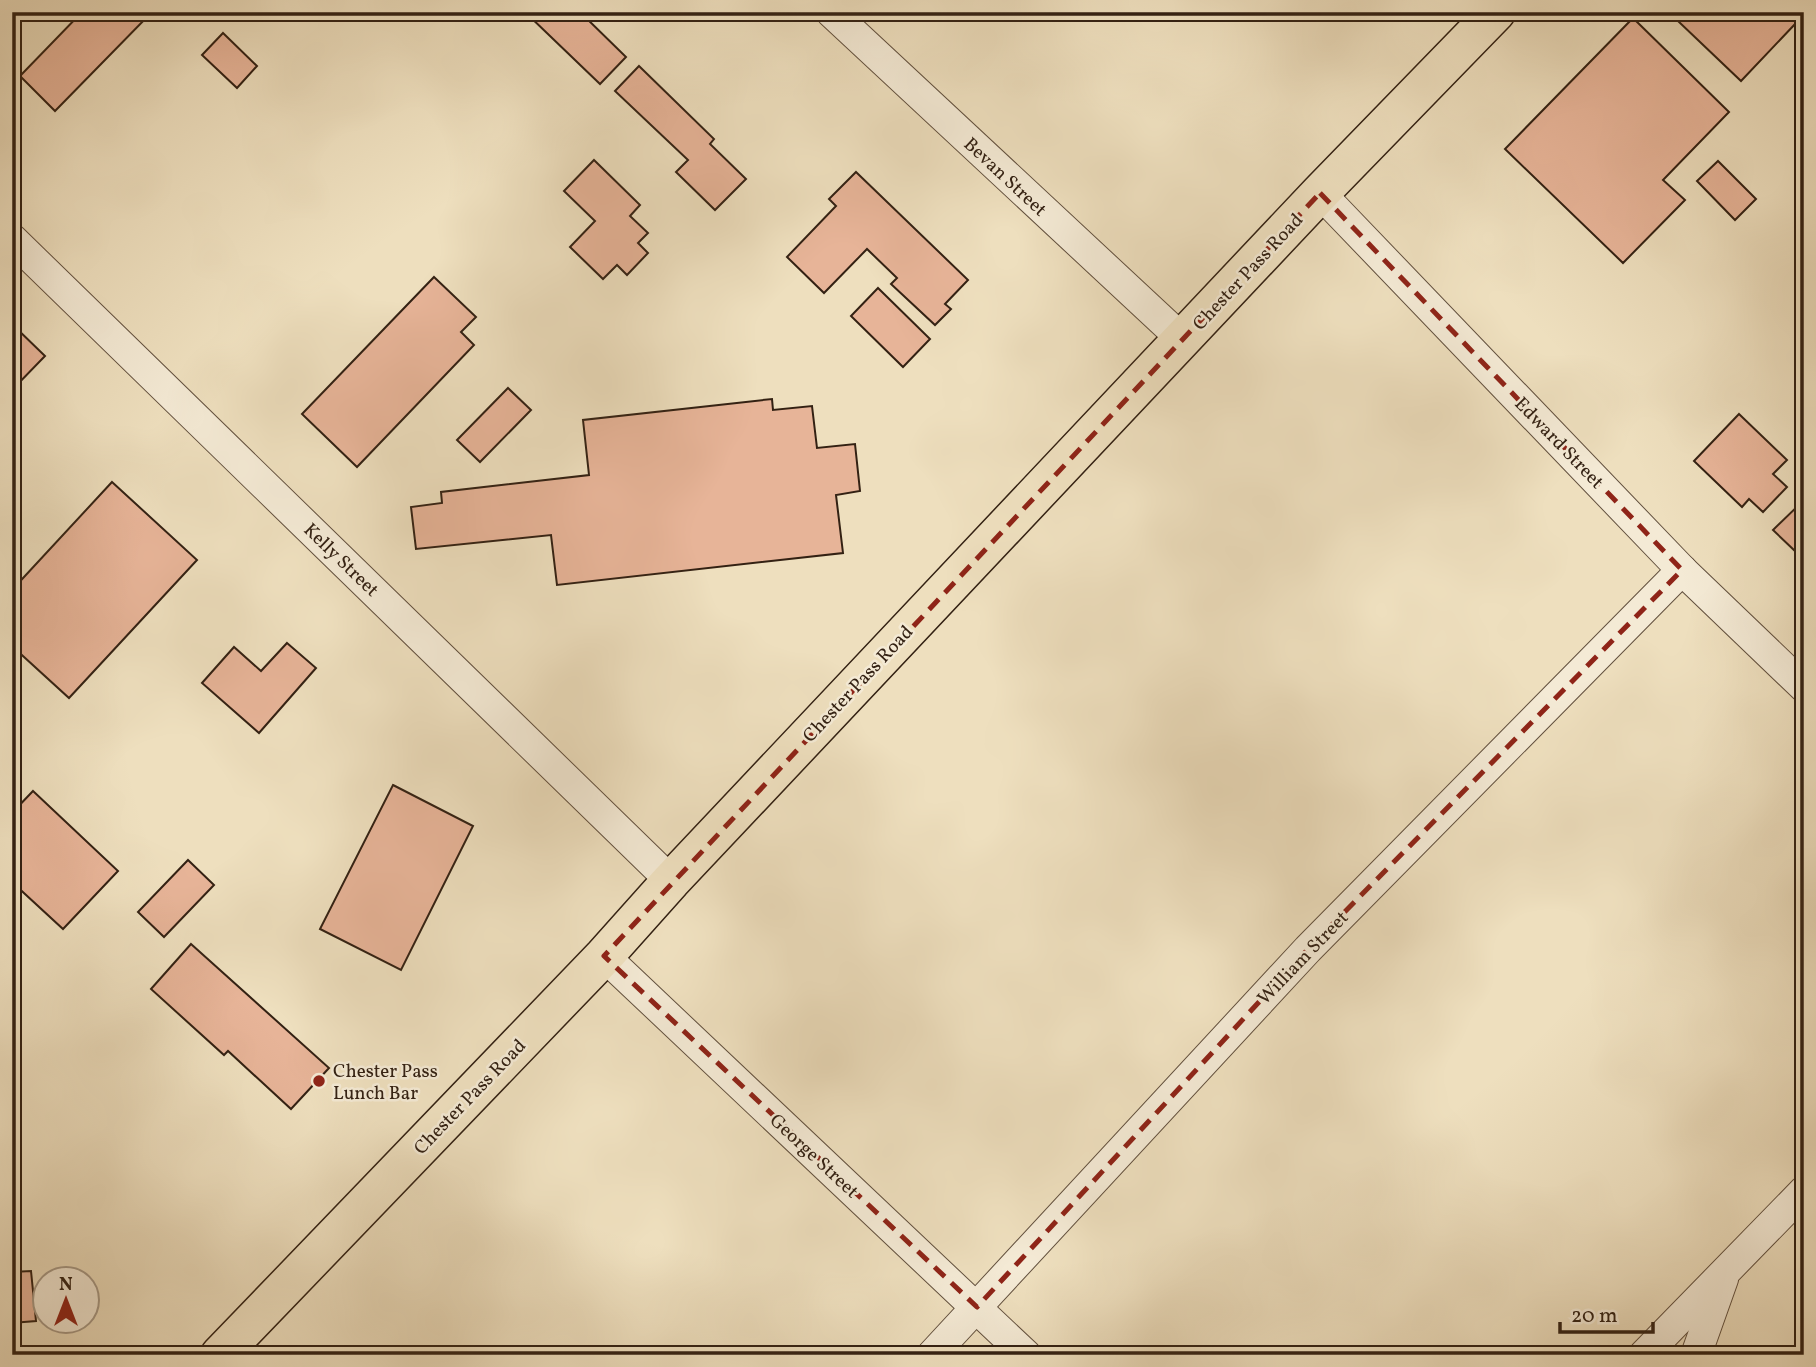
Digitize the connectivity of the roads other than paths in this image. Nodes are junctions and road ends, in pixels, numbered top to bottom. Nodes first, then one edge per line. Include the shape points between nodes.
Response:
1 (831, 12) edge
2 (1496, 12) edge
3 (1320, 193) junction
4 (12, 239) edge
5 (1182, 339) junction
6 (1682, 570) junction
7 (1804, 687) edge
8 (671, 881) junction
9 (604, 956) junction
10 (1804, 1191) edge
11 (1726, 1271) junction
12 (976, 1307) junction
13 (220, 1355) edge
14 (932, 1355) edge
15 (1026, 1355) edge
16 (1644, 1355) edge
17 (1696, 1355) edge

1 - 5 street, Bevan Street
2 - 3 highway, Chester Pass Road
3 - 5 highway, Chester Pass Road
3 - 6 street, Edward Street
4 - 8 street, Kelly Street
5 - 8 highway, Chester Pass Road
6 - 7 street, Edward Street
6 - 12 street, William Street via 1308,950
8 - 9 highway, Chester Pass Road
9 - 12 street, George Street
9 - 13 highway, Chester Pass Road
10 - 11 street
11 - 16 street
11 - 17 street
12 - 14 street, William Street
12 - 15 street, George Street

